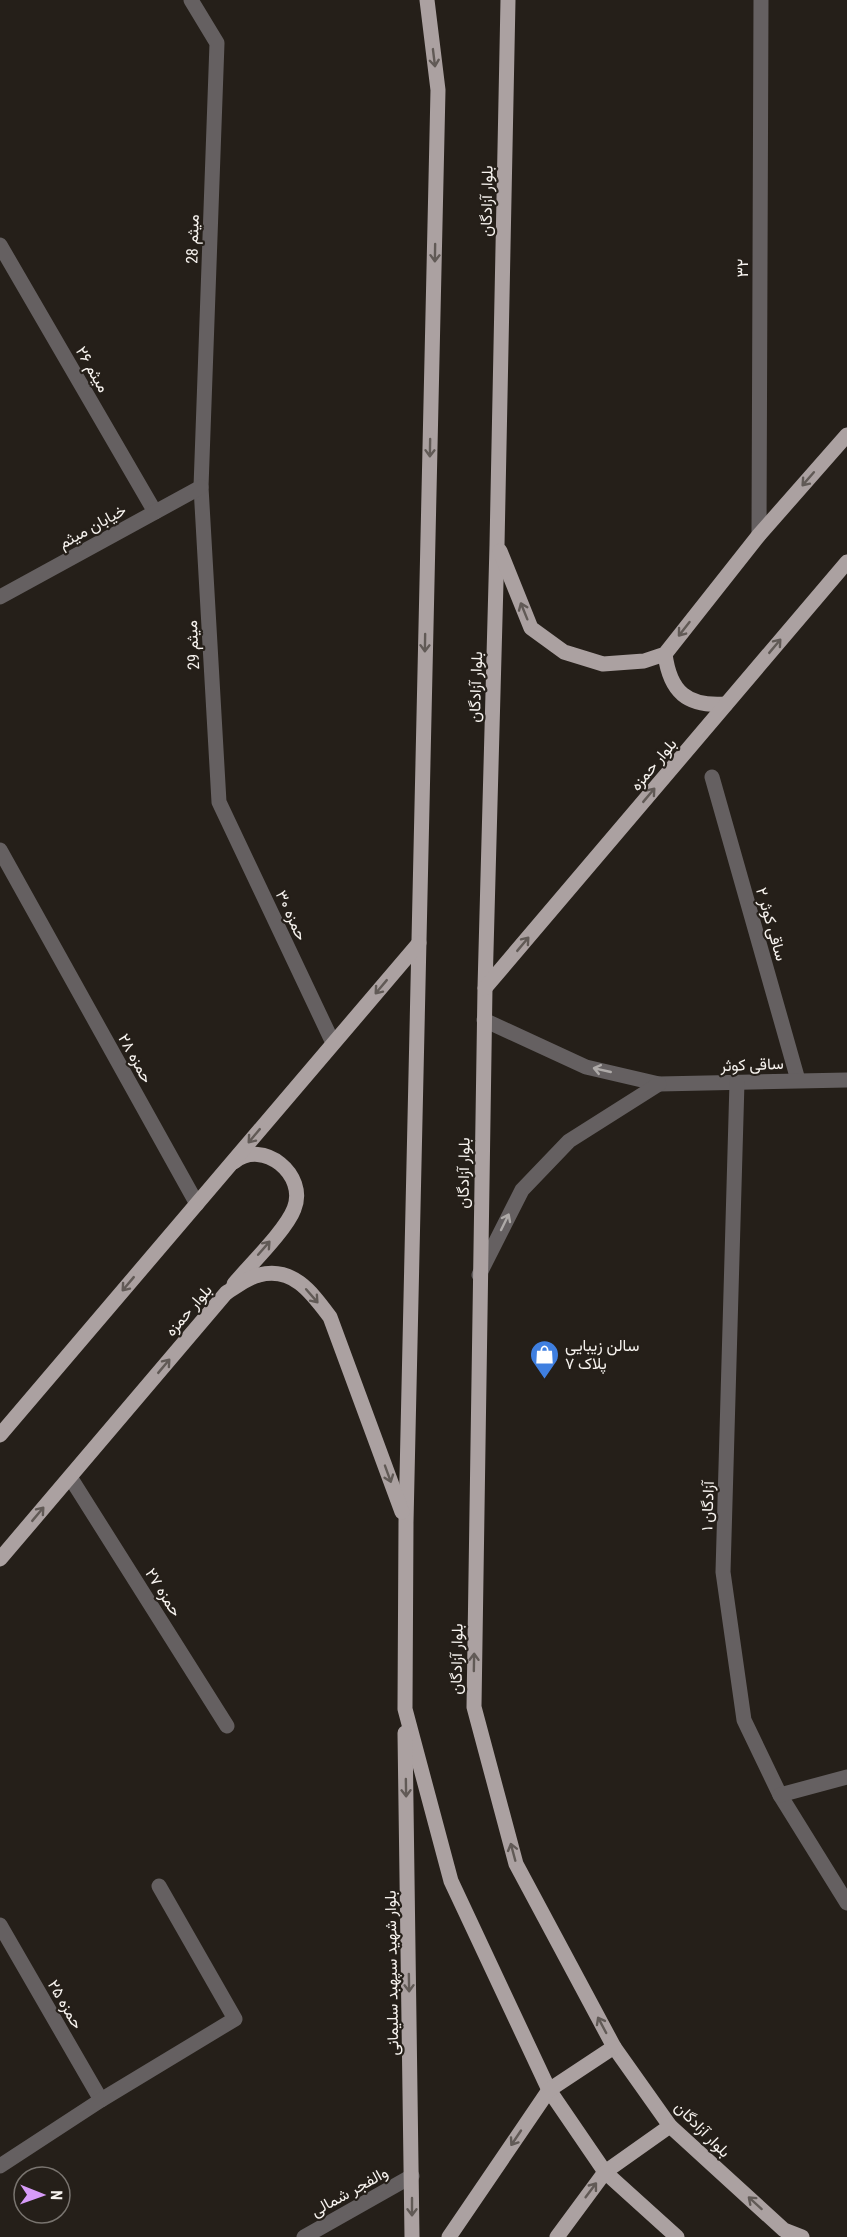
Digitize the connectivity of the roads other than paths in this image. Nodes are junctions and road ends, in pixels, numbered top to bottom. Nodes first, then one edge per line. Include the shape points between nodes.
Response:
1 (191, 0) edge
2 (427, 0) edge
3 (508, 0) edge
4 (761, 0) edge
5 (0, 245) edge
6 (847, 435) edge
7 (201, 486) junction
8 (155, 512) junction
9 (759, 535) junction
10 (497, 545) junction
11 (847, 562) edge
12 (0, 597) edge
13 (665, 654) junction
14 (726, 704) junction
15 (712, 777) dead end
16 (219, 802) joint
17 (0, 850) edge
18 (419, 943) junction
19 (485, 988) junction
20 (484, 1020) junction
21 (333, 1043) junction
22 (798, 1080) junction
23 (847, 1080) edge
24 (737, 1082) junction
25 (659, 1084) junction
26 (226, 1169) junction
27 (196, 1204) junction
28 (479, 1275) junction
29 (226, 1293) junction
30 (0, 1435) edge
31 (70, 1477) junction
32 (406, 1521) junction
33 (0, 1559) edge
34 (405, 1709) junction
35 (227, 1726) dead end
36 (847, 1777) edge
37 (780, 1795) junction
38 (159, 1886) dead end
39 (847, 1903) edge
40 (0, 1925) edge
41 (614, 2047) junction
42 (549, 2090) junction
43 (101, 2100) junction
44 (670, 2126) junction
45 (0, 2166) edge
46 (605, 2172) junction
47 (412, 2176) junction
48 (304, 2237) edge
49 (412, 2237) edge
50 (449, 2237) edge
51 (557, 2237) edge
52 (677, 2237) edge
53 (802, 2237) edge

1 - 7 street, میثم 28 via 217,43
2 -> 18 main road via 438,90
3 - 10 main road, بلوار آزادگان
4 - 9 street, ۳۲
5 - 8 street, میثم ۲۶
6 -> 9 main road
7 - 8 street, خیابان میثم
7 - 16 street, میثم 29
8 - 12 street, خیابان میثم
9 -> 13 main road
13 -> 10 main road via 644,662 603,664 564,652 531,628
10 - 19 main road, بلوار آزادگان
14 -> 11 main road, بلوار حمزه
13 - 14 main road via 676,688 690,699 708,705
19 -> 14 main road, بلوار حمزه
15 - 22 street, ساقی کوثر ۲
16 - 21 street, حمزه ۳۰
17 - 27 street, حمزه ۲۸
18 -> 21 main road
18 - 32 main road
19 - 20 main road, بلوار آزادگان
25 -> 20 street, ساقی کوثر via 586,1067
20 - 28 main road, بلوار آزادگان
21 -> 26 main road
22 - 23 street, ساقی کوثر
22 - 24 street, ساقی کوثر
24 - 25 street, ساقی کوثر
24 - 37 street, آزادگان ۱ via 723,1572 744,1720
28 -> 25 street via 522,1190 569,1141
26 - 27 main road
29 -> 26 main road via 287,1221 297,1192 283,1164 269,1156 238,1159
27 -> 30 main road
41 -> 28 main road, بلوار آزادگان via 516,1864 474,1707
31 -> 29 main road, بلوار حمزه
29 -> 32 main road, بلوار حمزه via 258,1275 278,1273 296,1279 330,1317
33 -> 31 main road, بلوار حمزه
31 - 35 street, حمزه ۲۷
32 - 34 main road
34 - 42 main road via 451,1881
34 -> 47 main road, بلوار شهید سپهبد سلیمانی
36 - 37 street
37 - 39 street, آزادگان ۱
38 - 43 street via 235,2019
40 - 43 street, حمزه ۲۵
41 - 42 main road
41 - 44 main road, بلوار آزادگان
42 - 46 main road
42 -> 50 main road
43 - 45 street
44 - 46 main road
53 -> 44 main road, بلوار آزادگان via 784,2230
51 -> 46 main road
46 - 52 main road
47 - 48 street, والفجر شمالی
47 -> 49 main road, بلوار شهید سپهبد سلیمانی

